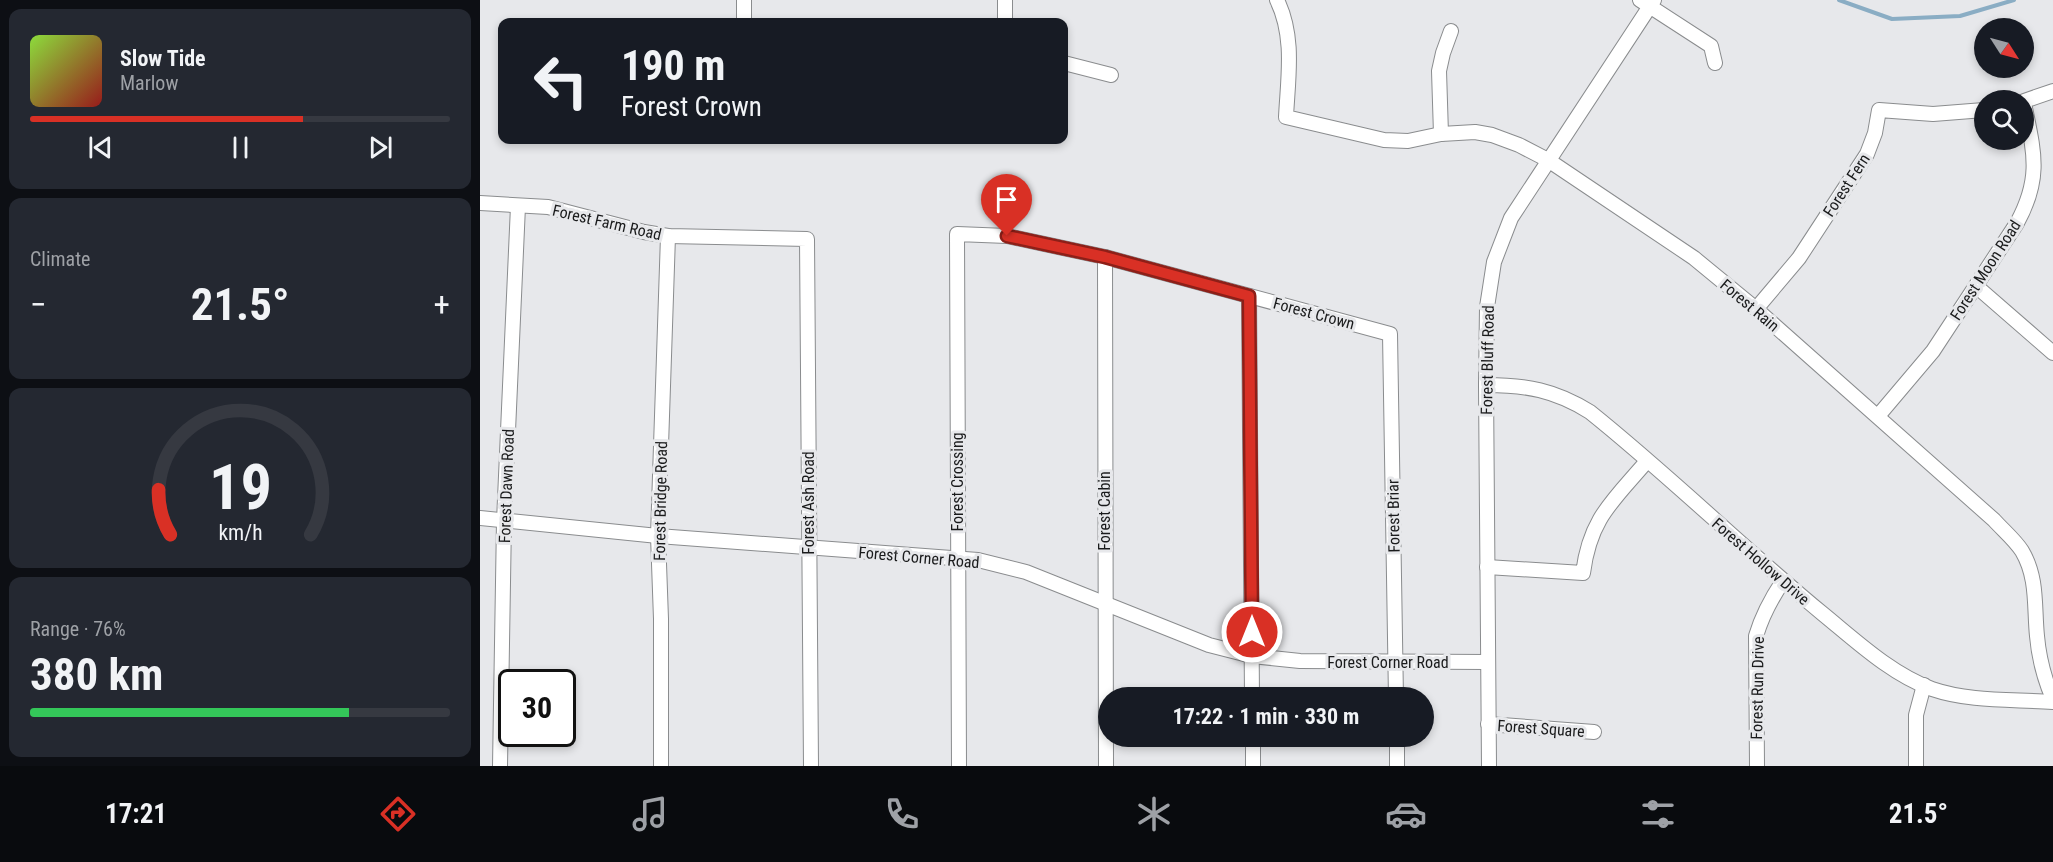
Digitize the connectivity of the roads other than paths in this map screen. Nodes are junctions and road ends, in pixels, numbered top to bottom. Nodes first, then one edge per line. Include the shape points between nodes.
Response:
1 (744, 0) edge
2 (1005, 0) edge
3 (1278, 0) edge
4 (1648, 2) edge
5 (744, 18) edge
6 (1005, 18) edge
7 (1451, 31) dead end
8 (1715, 63) dead end
9 (1068, 64) edge
10 (1111, 75) dead end
11 (2053, 91) edge
12 (2034, 98) edge
13 (1974, 111) edge
14 (1441, 134) junction
15 (2033, 150) edge
16 (1548, 160) junction
17 (480, 203) edge
18 (518, 206) junction
19 (957, 234) joint
20 (669, 236) junction
21 (807, 239) joint
22 (1105, 257) junction
23 (1976, 286) junction
24 (1249, 296) junction
25 (1756, 309) junction
26 (1390, 333) joint
27 (2053, 353) edge
28 (1485, 385) junction
29 (1878, 416) junction
30 (1647, 461) junction
31 (480, 518) edge
32 (504, 520) junction
33 (658, 536) junction
34 (808, 548) junction
35 (957, 558) junction
36 (1487, 567) junction
37 (1783, 581) junction
38 (1104, 602) junction
39 (1252, 656) junction
40 (1487, 662) junction
41 (1395, 663) junction
42 (1924, 685) junction
43 (1252, 687) edge
44 (1396, 687) edge
45 (2053, 700) edge
46 (1488, 724) junction
47 (1594, 732) dead end
48 (1253, 747) edge
49 (1396, 747) edge
50 (500, 766) edge
51 (661, 766) edge
52 (810, 766) edge
53 (959, 766) edge
54 (1106, 766) edge
55 (1253, 766) edge
56 (1397, 766) edge
57 (1489, 766) edge
58 (1757, 766) edge
59 (1916, 766) edge

1 - 5 street
2 - 6 street
3 - 14 street, Forest Rain via 1285,17 1290,53 1286,117 1384,140 1407,141
4 - 8 street via 1711,46
4 - 16 street, Forest Bluff Road
7 - 14 street via 1439,71
9 - 10 street
11 - 12 street
13 - 25 street, Forest Fern via 1933,114 1879,110 1867,154 1799,258
14 - 16 street, Forest Rain via 1492,135
15 - 23 street, Forest Moon Road via 2030,194 2017,224
16 - 25 street, Forest Rain via 1694,258
16 - 28 street, Forest Bluff Road via 1511,218 1494,262 1487,307
17 - 18 street, Forest Farm Road
18 - 20 street, Forest Farm Road via 548,207
18 - 32 street, Forest Dawn Road
19 - 22 street, Forest Crown via 1007,236
19 - 35 street, Forest Crossing
20 - 21 street, Forest Farm Road
20 - 33 street, Forest Bridge Road
21 - 34 street, Forest Ash Road
22 - 24 street, Forest Crown
22 - 38 street, Forest Cabin
23 - 27 street
23 - 29 street, Forest Moon Road via 1933,351
24 - 26 street, Forest Crown
24 - 39 street
25 - 29 street, Forest Rain
26 - 41 street, Forest Briar
28 - 30 street, Forest Hollow Drive via 1517,385 1562,397 1590,412
28 - 36 street, Forest Bluff Road
29 - 45 street, Forest Rain via 2022,550 2036,592 2039,656
30 - 36 street via 1599,519 1586,550 1583,573
30 - 37 street, Forest Hollow Drive
31 - 32 street, Forest Corner Road
32 - 33 street, Forest Corner Road
32 - 50 street, Forest Dawn Road
33 - 34 street, Forest Corner Road
33 - 51 street, Forest Bridge Road
34 - 35 street, Forest Corner Road
34 - 52 street, Forest Ash Road
35 - 38 street, Forest Corner Road via 1026,572
35 - 53 street, Forest Crossing
36 - 40 street, Forest Bluff Road
37 - 42 street, Forest Hollow Drive via 1888,666
37 - 58 street, Forest Run Drive via 1760,620 1756,636
38 - 39 street, Forest Corner Road via 1209,645
38 - 54 street, Forest Cabin
39 - 41 street, Forest Corner Road
39 - 43 street
40 - 41 street, Forest Corner Road
40 - 46 street, Forest Bluff Road
41 - 44 street, Forest Briar
42 - 45 street, Forest Hollow Drive via 1988,700
42 - 59 street via 1916,715
46 - 47 street, Forest Square
46 - 57 street, Forest Bluff Road
48 - 55 street
49 - 56 street

